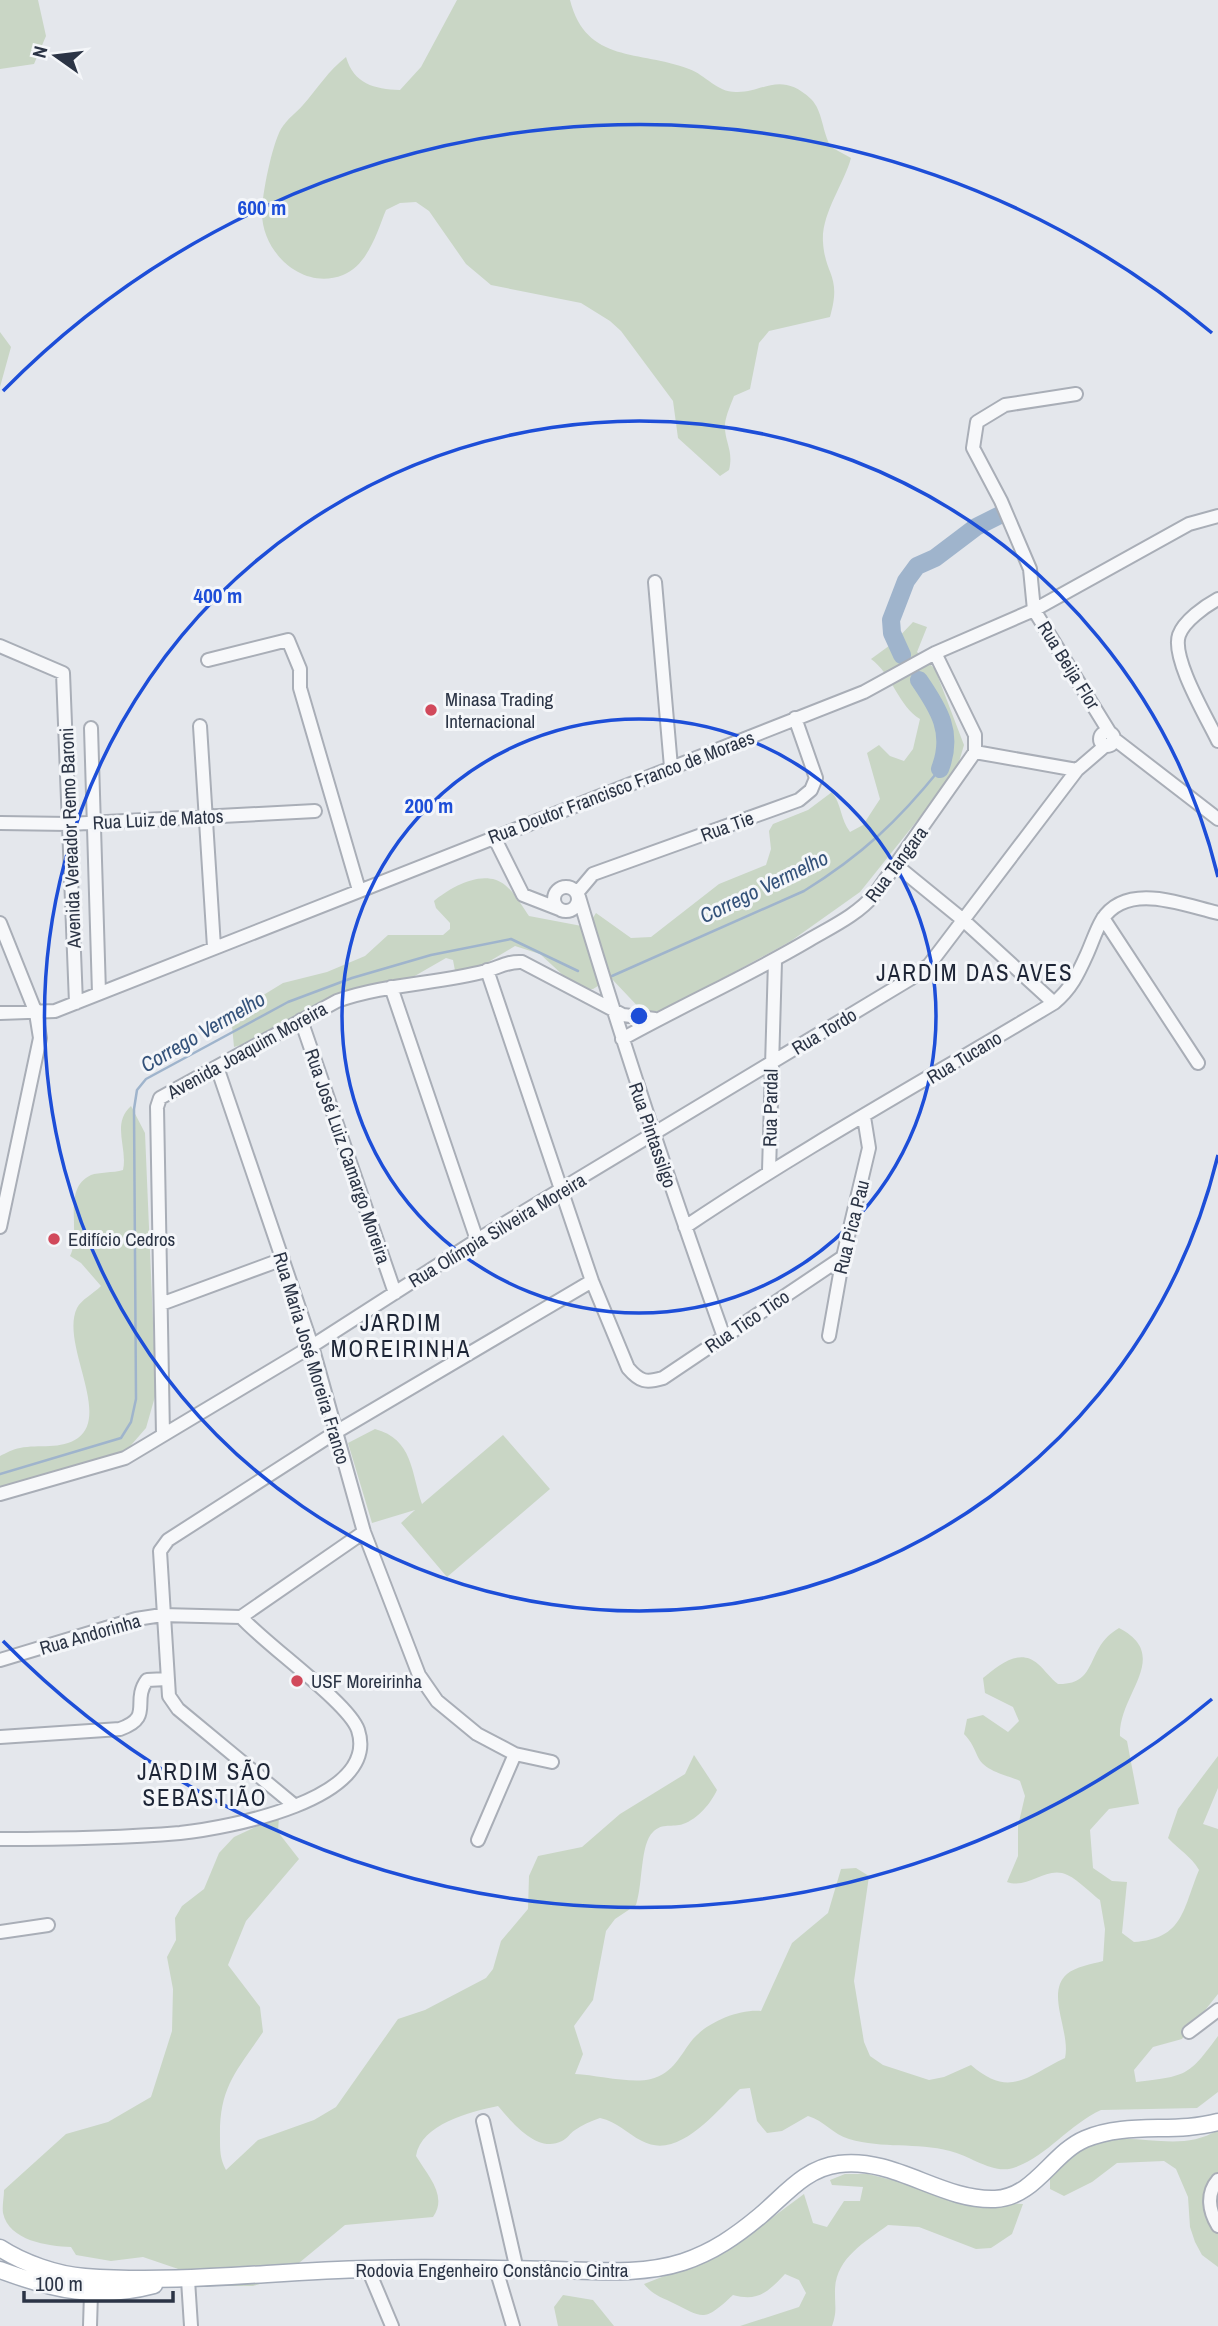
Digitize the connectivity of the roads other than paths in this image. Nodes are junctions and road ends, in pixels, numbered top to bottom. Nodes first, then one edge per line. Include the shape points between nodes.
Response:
1 (1076, 394) dead end
2 (1218, 516) edge
3 (655, 582) dead end
4 (1216, 603) edge
5 (1034, 610) junction
6 (0, 646) edge
7 (935, 653) junction
8 (208, 660) dead end
9 (795, 718) junction
10 (200, 726) dead end
11 (91, 728) dead end
12 (1107, 739) junction
13 (1218, 741) edge
14 (975, 752) junction
15 (1088, 759) junction
16 (1039, 762) junction
17 (671, 767) junction
18 (1055, 767) junction
19 (1077, 770) junction
20 (1062, 790) junction
21 (315, 811) dead end
22 (206, 817) junction
23 (1218, 819) edge
24 (0, 823) edge
25 (94, 823) junction
26 (69, 824) junction
27 (494, 837) junction
28 (897, 866) junction
29 (359, 890) junction
30 (556, 891) junction
31 (578, 895) junction
32 (529, 899) junction
33 (563, 910) junction
34 (1218, 913) edge
35 (1103, 918) junction
36 (962, 919) junction
37 (0, 923) edge
38 (588, 930) junction
39 (214, 947) junction
40 (775, 961) junction
41 (487, 970) junction
42 (391, 987) junction
43 (604, 988) junction
44 (99, 993) junction
45 (584, 996) junction
46 (76, 1003) junction
47 (1055, 1003) junction
48 (612, 1009) junction
49 (0, 1013) edge
50 (36, 1013) junction
51 (655, 1018) junction
52 (301, 1020) junction
53 (622, 1039) junction
54 (770, 1062) junction
55 (1198, 1063) dead end
56 (217, 1067) junction
57 (864, 1117) junction
58 (653, 1137) junction
59 (769, 1171) junction
60 (562, 1190) junction
61 (0, 1227) edge
62 (685, 1227) junction
63 (477, 1240) junction
64 (843, 1257) junction
65 (283, 1259) junction
66 (592, 1281) junction
67 (395, 1293) junction
68 (161, 1304) junction
69 (829, 1336) dead end
70 (724, 1337) junction
71 (312, 1346) junction
72 (337, 1432) junction
73 (163, 1435) junction
74 (0, 1494) edge
75 (364, 1532) junction
76 (162, 1615) junction
77 (241, 1617) junction
78 (0, 1660) edge
79 (167, 1679) junction
80 (0, 1737) edge
81 (515, 1754) junction
82 (552, 1762) dead end
83 (275, 1789) junction
84 (294, 1805) junction
85 (266, 1813) junction
86 (0, 1839) edge
87 (478, 1840) dead end
88 (48, 1925) dead end
89 (0, 1932) edge
90 (1218, 2010) edge
91 (1189, 2032) dead end
92 (483, 2121) dead end
93 (1218, 2122) edge
94 (1218, 2180) edge
95 (1218, 2226) edge
96 (0, 2248) edge
97 (368, 2269) junction
98 (496, 2269) junction
99 (0, 2270) edge
100 (517, 2270) junction
101 (188, 2280) junction
102 (168, 2281) junction
103 (91, 2293) junction
104 (90, 2326) edge
105 (191, 2326) edge
106 (392, 2326) edge
107 (513, 2326) edge

1 - 5 street via 1005,405 977,422 973,433 973,448 1031,569
2 - 5 street, Rua Doutor Francisco Franco de Moraes via 1189,524
3 - 17 street
4 - 13 street via 1183,626 1178,655
5 - 7 street, Rua Doutor Francisco Franco de Moraes
5 - 12 street, Rua Beija Flor via 1103,720
6 - 26 street, Avenida Vereador Remo Baroni via 63,673
7 - 9 street, Rua Doutor Francisco Franco de Moraes via 864,692
7 - 14 street via 975,735
8 - 29 street via 288,640 300,669 300,688
9 - 17 street, Rua Doutor Francisco Franco de Moraes
9 - 31 street, Rua Tie via 816,778 811,790 787,804 593,874
10 - 22 street
11 - 25 street, Avenida Vereador Remo Baroni
12 - 15 street, Rua Tordo
12 - 23 street
14 - 16 street
14 - 28 street, Rua Tangara
15 - 16 street
15 - 19 street, Rua Tordo
16 - 18 street
17 - 27 street, Rua Doutor Francisco Franco de Moraes
18 - 19 street
18 - 20 street
19 - 20 street, Rua Tordo
20 - 36 street, Rua Tordo
21 - 22 street, Rua Luiz de Matos
22 - 25 street, Rua Luiz de Matos
22 - 39 street
24 - 26 street, Rua Luiz de Matos
25 - 26 street, Rua Luiz de Matos
25 - 44 street, Avenida Vereador Remo Baroni
26 - 46 street, Avenida Vereador Remo Baroni
27 - 29 street, Rua Doutor Francisco Franco de Moraes
27 - 32 street
28 - 36 street
28 - 40 street, Rua Tangara via 861,910
29 - 39 street, Rua Doutor Francisco Franco de Moraes
30 - 31 street via 565,887
30 - 32 street
30 - 33 street via 554,901
31 - 33 street via 576,907
31 - 38 street, Rua Pintassilgo
32 - 33 street
33 - 38 street
34 - 35 street via 1154,898 1118,905
35 - 47 street, Rua Tucano via 1069,991
35 - 55 street
36 - 47 street
36 - 54 street, Rua Tordo via 929,965 911,979
37 - 50 street
38 - 43 street, Rua Pintassilgo
39 - 44 street, Rua Doutor Francisco Franco de Moraes
40 - 51 street, Rua Tangara
40 - 54 street, Rua Pardal
41 - 42 street, Avenida Joaquim Moreira
41 - 45 street, Avenida Joaquim Moreira via 522,962
41 - 60 street
42 - 52 street, Avenida Joaquim Moreira via 337,1001
42 - 63 street
43 - 45 street
43 - 48 street, Rua Pintassilgo
44 - 46 street, Rua Doutor Francisco Franco de Moraes
45 - 48 street, Avenida Joaquim Moreira
46 - 50 street, Rua Doutor Francisco Franco de Moraes
47 - 57 street, Rua Tucano
48 - 51 street, Avenida Joaquim Moreira
48 - 53 street, Rua Pintassilgo
49 - 50 street, Rua Doutor Francisco Franco de Moraes
50 - 61 street via 40,1038
51 - 53 street, Rua Tangara
52 - 56 street, Avenida Joaquim Moreira
52 - 67 street, Rua José Luiz Camargo Moreira
53 - 58 street, Rua Pintassilgo
54 - 58 street, Rua Tordo
54 - 59 street, Rua Pardal
56 - 65 street, Rua Maria José Moreira Franco
56 - 68 street, Avenida Joaquim Moreira via 168,1091 157,1107
57 - 59 street, Rua Tucano
57 - 64 street, Rua Pica Pau via 869,1148
58 - 60 street, Rua Olímpia Silveira Moreira
58 - 62 street, Rua Pintassilgo
59 - 62 street, Rua Tucano
60 - 63 street, Rua Olímpia Silveira Moreira
60 - 66 street
62 - 70 street, Rua Pintassilgo
63 - 67 street, Rua Olímpia Silveira Moreira
64 - 69 street, Rua Pica Pau
64 - 70 street, Rua Tico Tico
65 - 68 street
65 - 71 street, Rua Maria José Moreira Franco
66 - 70 street, Rua Tico Tico via 628,1368 638,1380 663,1378
66 - 72 street
67 - 71 street, Rua Olímpia Silveira Moreira
68 - 73 street, Avenida Joaquim Moreira
71 - 72 street, Rua Maria José Moreira Franco
71 - 73 street, Rua Olímpia Silveira Moreira
72 - 75 street, Rua Maria José Moreira Franco
72 - 76 street via 168,1540 160,1551
73 - 74 street, Rua Olímpia Silveira Moreira via 125,1458
75 - 77 street
75 - 81 street, Rua Maria José Moreira Franco via 419,1675 437,1701 477,1734
76 - 77 street, Rua Andorinha
76 - 78 street, Rua Andorinha
76 - 79 street
77 - 84 street via 260,1639 349,1713 359,1732 360,1754 352,1772 337,1786
79 - 80 street via 147,1680 141,1688 140,1716 127,1727
79 - 83 street via 169,1696 178,1709
81 - 82 street, Rua Maria José Moreira Franco
81 - 87 street
83 - 84 street
83 - 85 street
84 - 85 street
85 - 86 street via 183,1832
88 - 89 street
90 - 91 street
92 - 100 street
93 - 100 main road, Rodovia Engenheiro Constâncio Cintra via 1199,2128 1110,2130 1081,2140 1027,2188 998,2199 970,2196 871,2165 821,2168 800,2179 715,2250 679,2263 624,2272
94 - 95 street via 1209,2207
96 - 102 main road, Rodovia Engenheiro Constâncio Cintra via 42,2267 81,2277
97 - 98 main road, Rodovia Engenheiro Constâncio Cintra
97 - 101 main road, Rodovia Engenheiro Constâncio Cintra
97 - 106 street
98 - 100 main road, Rodovia Engenheiro Constâncio Cintra
98 - 107 street
99 - 103 main road, Rodovia Engenheiro Constâncio Cintra via 57,2289
101 - 102 main road, Rodovia Engenheiro Constâncio Cintra
101 - 105 street
102 - 103 main road, Rodovia Engenheiro Constâncio Cintra via 123,2293
103 - 104 street

